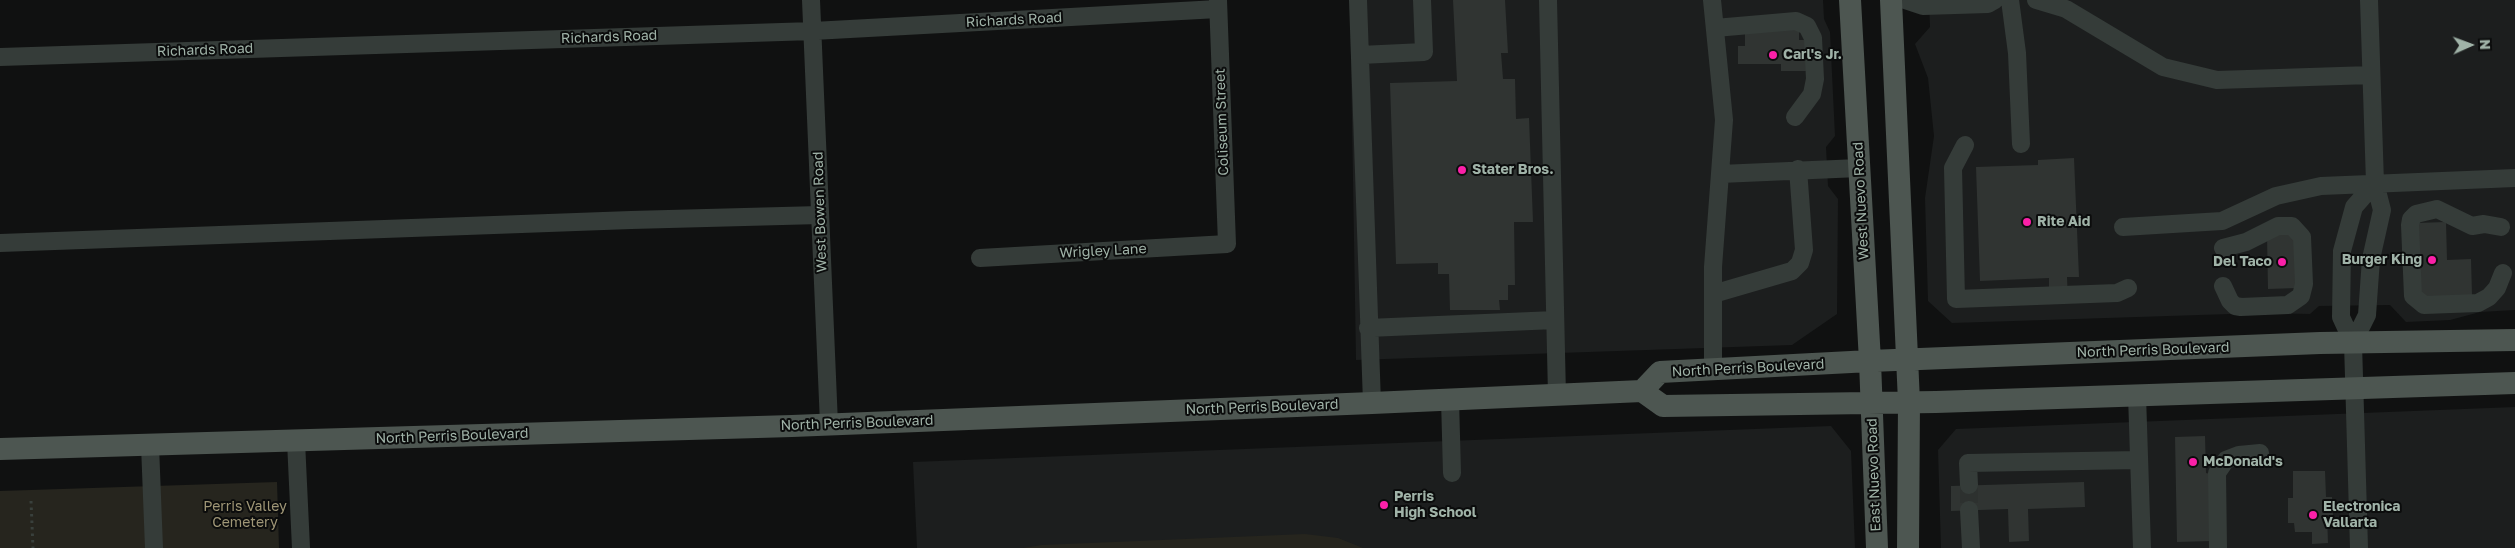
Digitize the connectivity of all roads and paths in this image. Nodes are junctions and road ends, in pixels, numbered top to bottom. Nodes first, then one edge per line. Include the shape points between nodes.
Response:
1 (811, 0) edge
2 (1358, 0) edge
3 (1422, 0) edge
4 (1548, 0) edge
5 (1712, 0) edge
6 (1850, 0) edge
7 (1890, 0) edge
8 (1905, 0) edge
9 (1995, 0) edge
10 (2010, 0) edge
11 (2036, 0) edge
12 (2368, 0) edge
13 (1218, 5) edge
14 (1715, 28) junction
15 (813, 31) junction
16 (1360, 55) junction
17 (0, 57) edge
18 (2371, 75) junction
19 (1795, 117) dead end
20 (2021, 144) dead end
21 (1965, 145) dead end
22 (1859, 168) junction
23 (1798, 169) junction
24 (1720, 174) junction
25 (2515, 178) edge
26 (2375, 183) junction
27 (820, 215) junction
28 (2123, 227) dead end
29 (2502, 227) dead end
30 (0, 243) edge
31 (1227, 244) joint
32 (2223, 248) dead end
33 (980, 258) dead end
34 (2503, 273) dead end
35 (2223, 286) dead end
36 (2128, 288) dead end
37 (1713, 294) junction
38 (1555, 320) junction
39 (1368, 328) junction
40 (2515, 340) edge
41 (2353, 343) junction
42 (1906, 360) junction
43 (1870, 361) junction
44 (1713, 370) junction
45 (2515, 383) edge
46 (2356, 388) junction
47 (1642, 391) junction
48 (1557, 395) junction
49 (2137, 395) junction
50 (1450, 399) junction
51 (1871, 402) junction
52 (1909, 402) junction
53 (1372, 403) junction
54 (829, 424) junction
55 (296, 441) junction
56 (150, 444) junction
57 (0, 449) edge
58 (2260, 453) dead end
59 (2139, 460) junction
60 (1452, 473) dead end
61 (1969, 485) tunnel mouth
62 (32, 501) dead end
63 (1970, 510) tunnel mouth
64 (33, 548) edge
65 (154, 548) edge
66 (300, 548) edge
67 (1877, 548) edge
68 (1908, 548) edge
69 (1971, 548) edge
70 (2142, 548) edge
71 (2218, 548) edge
72 (2359, 548) edge

1 - 15 street, West Bowen Road
2 - 16 street
3 - 16 street via 1424,52
4 - 38 street
5 - 14 street
6 - 22 main road, West Nuevo Road
7 - 42 main road
8 - 9 street via 1923,6 1988,4
10 - 20 street via 2017,53
11 - 18 street via 2066,9 2163,67 2216,80
12 - 18 street
13 - 15 street, Richards Road
13 - 31 street, Coliseum Street
14 - 19 street via 1796,22 1807,26 1813,38 1815,78 1812,94
14 - 24 street via 1724,120
15 - 17 street, Richards Road
15 - 27 street, West Bowen Road
16 - 39 street
18 - 26 street
21 - 36 street via 1953,168 1956,299 2117,293
22 - 23 street
22 - 43 main road, West Nuevo Road
23 - 24 street
23 - 37 street via 1804,250 1800,262 1792,271
24 - 37 street
25 - 26 street
26 - 28 street via 2321,186 2276,196 2222,221
26 - 41 street via 2382,210 2370,259 2367,315
26 - 41 street via 2354,207 2342,251 2340,317
27 - 30 street
27 - 54 street, West Bowen Road
29 - 34 street via 2472,226 2437,209 2416,214 2410,225 2413,296 2424,305 2478,303 2497,288
31 - 33 street, Wrigley Lane
32 - 35 street via 2246,242 2278,226 2292,226 2302,237 2304,284 2301,296 2288,305 2241,307 2230,301
37 - 44 street
38 - 39 street
38 - 48 street
39 - 53 street
40 - 41 main road, North Perris Boulevard
41 - 42 main road, North Perris Boulevard
41 - 46 street
42 - 43 main road, North Perris Boulevard
42 - 52 main road
43 - 44 main road, North Perris Boulevard
43 - 51 main road, West Nuevo Road
44 - 47 main road, North Perris Boulevard via 1660,372
45 - 46 main road
46 - 49 main road
46 - 72 street
47 - 48 main road, North Perris Boulevard
47 - 51 main road via 1663,406
48 - 50 main road, North Perris Boulevard
49 - 52 main road
49 - 59 street
50 - 53 main road, North Perris Boulevard
50 - 60 street
51 - 52 main road
51 - 67 main road, East Nuevo Road
52 - 68 main road
53 - 54 main road, North Perris Boulevard
54 - 55 main road, North Perris Boulevard
55 - 56 main road, North Perris Boulevard
55 - 66 street
56 - 57 main road, North Perris Boulevard
56 - 65 street
58 - 71 street via 2226,460 2217,473
59 - 61 street via 1968,463
59 - 70 street
62 - 64 path
63 - 69 street

